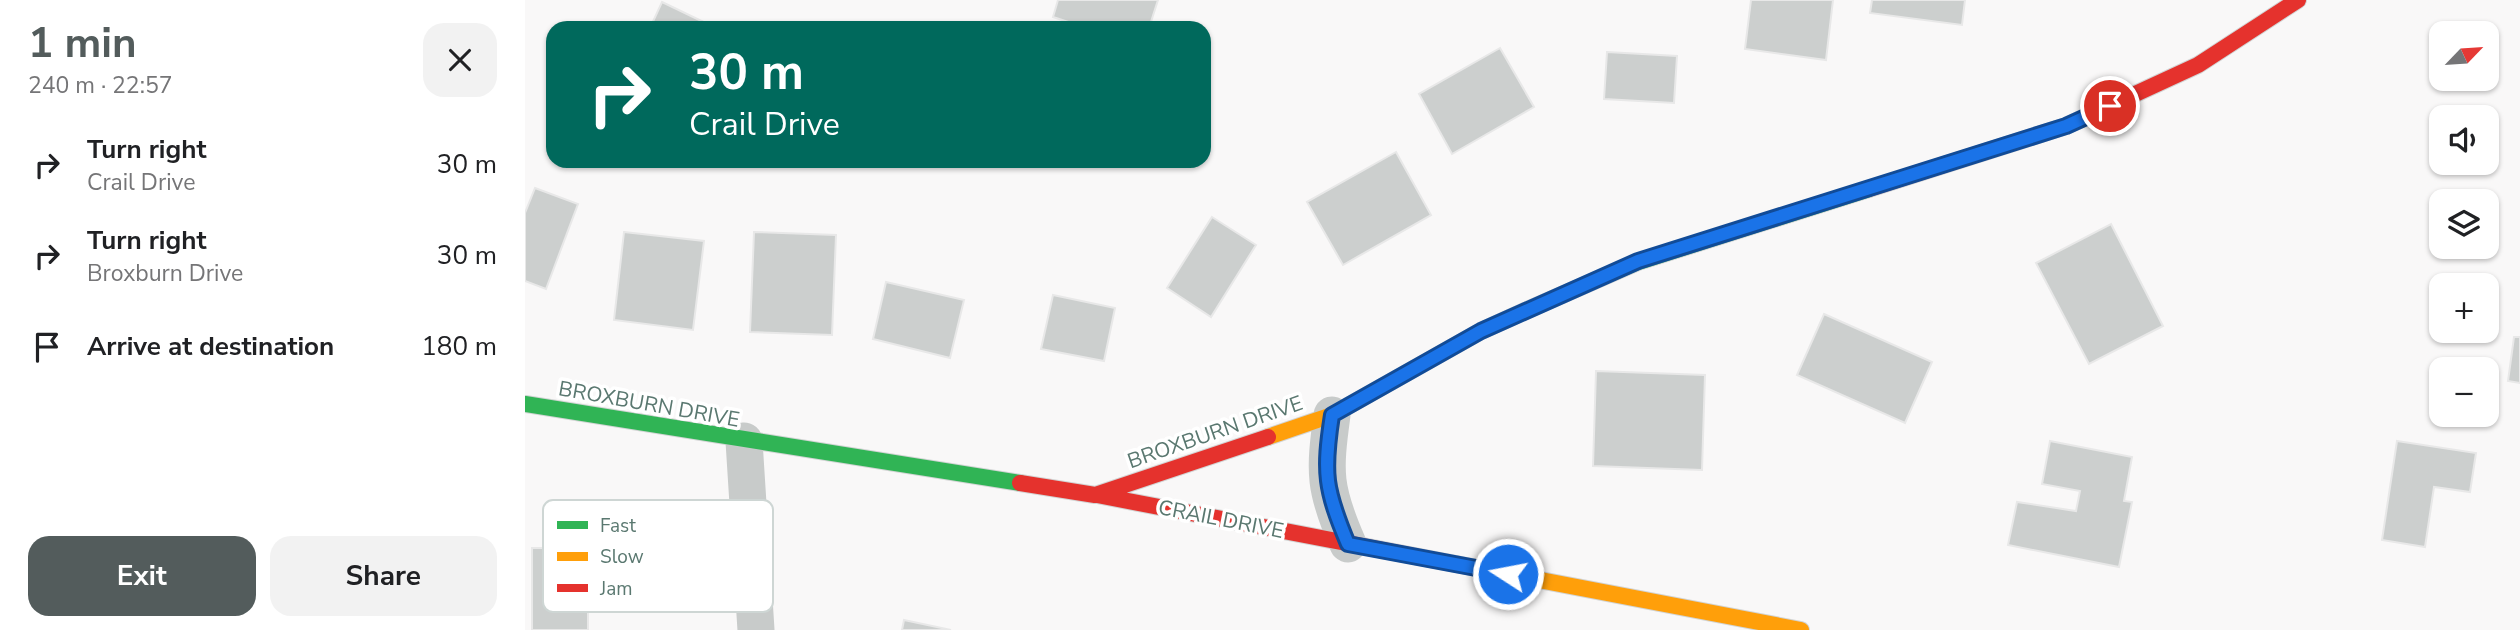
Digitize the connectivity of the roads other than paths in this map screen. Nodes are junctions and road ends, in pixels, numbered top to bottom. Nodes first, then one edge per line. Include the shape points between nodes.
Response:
1 (2298, 0) edge
2 (525, 404) edge
3 (1332, 415) junction
4 (744, 441) junction
5 (1095, 495) junction
6 (748, 500) edge
7 (1348, 544) junction
8 (755, 612) edge
9 (756, 630) edge
10 (1801, 630) edge

1 - 3 street, BROXBURN DRIVE via 2198,65 2066,126 1638,261 1481,331
2 - 4 street, BROXBURN DRIVE
3 - 5 street, BROXBURN DRIVE
3 - 7 street via 1325,465 1332,505
4 - 5 street, BROXBURN DRIVE
4 - 6 street
5 - 7 street, CRAIL DRIVE
7 - 10 street, CRAIL DRIVE
8 - 9 street

